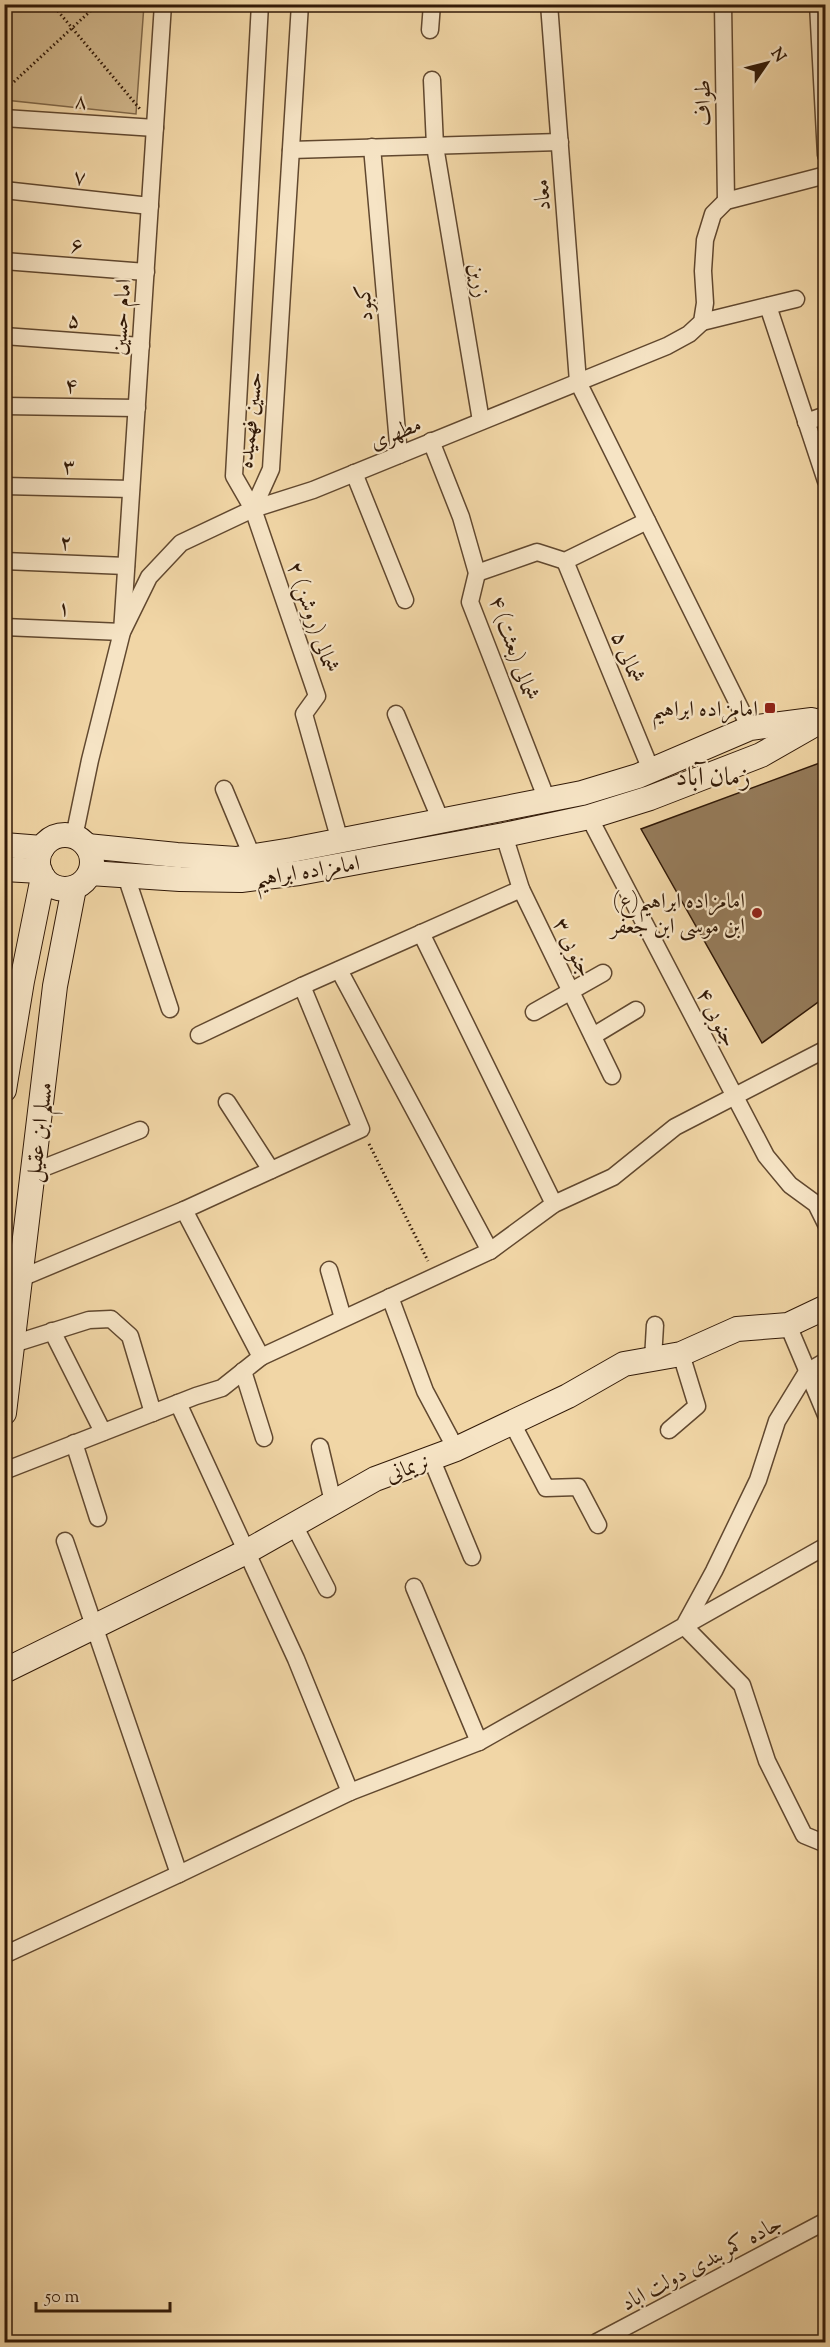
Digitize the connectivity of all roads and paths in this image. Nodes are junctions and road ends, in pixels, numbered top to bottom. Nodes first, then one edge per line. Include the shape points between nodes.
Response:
1 (52, 4) edge
2 (98, 4) edge
3 (163, 4) edge
4 (260, 4) edge
5 (300, 4) edge
6 (432, 4) edge
7 (549, 4) edge
8 (723, 4) edge
9 (818, 4) edge
10 (73, 28) junction
11 (430, 30) dead end
12 (432, 80) dead end
13 (4, 91) edge
14 (4, 118) edge
15 (155, 128) junction
16 (560, 142) junction
17 (435, 146) junction
18 (372, 147) junction
19 (291, 150) junction
20 (825, 155) edge
21 (825, 175) edge
22 (4, 190) edge
23 (726, 201) junction
24 (150, 206) junction
25 (4, 261) edge
26 (146, 272) junction
27 (796, 299) dead end
28 (768, 306) junction
29 (702, 322) junction
30 (4, 336) edge
31 (141, 346) junction
32 (578, 382) junction
33 (4, 406) edge
34 (137, 408) junction
35 (825, 415) edge
36 (481, 421) junction
37 (806, 422) junction
38 (431, 441) junction
39 (399, 455) junction
40 (354, 473) junction
41 (825, 481) edge
42 (4, 486) edge
43 (131, 489) junction
44 (253, 508) junction
45 (647, 521) junction
46 (4, 561) edge
47 (565, 561) junction
48 (126, 566) junction
49 (477, 573) junction
50 (405, 600) dead end
51 (4, 627) edge
52 (122, 632) junction
53 (396, 714) dead end
54 (825, 719) edge
55 (750, 728) junction
56 (651, 770) junction
57 (224, 789) dead end
58 (547, 800) junction
59 (589, 817) junction
60 (441, 820) junction
61 (504, 835) junction
62 (340, 840) junction
63 (80, 841) junction
64 (4, 845) edge
65 (252, 856) junction
66 (42, 865) junction
67 (4, 869) edge
68 (126, 876) junction
69 (82, 880) junction
70 (521, 889) junction
71 (421, 933) junction
72 (339, 970) junction
73 (603, 973) dead end
74 (22, 981) junction
75 (56, 986) junction
76 (302, 986) junction
77 (571, 991) junction
78 (170, 1009) dead end
79 (636, 1010) dead end
80 (534, 1012) dead end
81 (199, 1035) dead end
82 (593, 1036) junction
83 (825, 1049) edge
84 (612, 1076) dead end
85 (4, 1090) edge
86 (734, 1097) junction
87 (226, 1102) dead end
88 (361, 1129) junction
89 (140, 1130) dead end
90 (271, 1170) junction
91 (33, 1172) junction
92 (554, 1204) junction
93 (184, 1210) junction
94 (825, 1224) edge
95 (490, 1251) junction
96 (329, 1270) dead end
97 (436, 1275) junction
98 (21, 1278) junction
99 (390, 1297) junction
100 (825, 1307) edge
101 (343, 1318) junction
102 (656, 1325) dead end
103 (788, 1325) junction
104 (52, 1331) junction
105 (13, 1344) junction
106 (681, 1354) junction
107 (261, 1357) junction
108 (653, 1359) junction
109 (825, 1361) edge
110 (243, 1371) junction
111 (807, 1372) junction
112 (178, 1403) junction
113 (4, 1413) edge
114 (153, 1413) junction
115 (825, 1415) edge
116 (512, 1423) junction
117 (669, 1430) dead end
118 (103, 1432) junction
119 (264, 1438) dead end
120 (74, 1443) junction
121 (320, 1447) dead end
122 (456, 1449) junction
123 (430, 1458) junction
124 (4, 1471) edge
125 (333, 1502) junction
126 (98, 1518) dead end
127 (294, 1525) junction
128 (598, 1525) dead end
129 (65, 1541) dead end
130 (825, 1546) edge
131 (246, 1552) junction
132 (472, 1557) dead end
133 (414, 1587) dead end
134 (327, 1589) dead end
135 (684, 1626) junction
136 (94, 1627) junction
137 (4, 1671) edge
138 (479, 1742) junction
139 (350, 1792) junction
140 (825, 1844) edge
141 (179, 1874) junction
142 (4, 1955) edge
143 (825, 2221) edge
144 (597, 2343) edge

1 - 10 path
2 - 10 path
3 - 15 street, امام حسین
4 - 44 street, حسین فهمیده via 234,476
5 - 19 street, حسین فهمیده
6 - 11 street
7 - 16 street, معاد
8 - 23 street, طواف
9 - 20 street
10 - 13 path
10 - 15 path
12 - 17 street, زرین
14 - 15 street, ۸
15 - 24 street, امام حسین
16 - 17 street
16 - 32 street, معاد
17 - 18 street
17 - 36 street, زرین
18 - 19 street
18 - 39 street, کبود
19 - 44 street, حسین فهمیده via 271,469
21 - 23 street
22 - 24 street, ۷
23 - 29 street via 713,214 705,240
24 - 26 street, امام حسین
25 - 26 street, ۶
26 - 31 street, امام حسین
27 - 28 street
28 - 29 street
28 - 37 street
29 - 32 street, مطهری via 667,346
30 - 31 street, ۵
31 - 34 street, امام حسین
32 - 36 street, مطهری
32 - 45 street
33 - 34 street, ۴
34 - 43 street, امام حسین
35 - 37 street
36 - 38 street, مطهری
37 - 41 street
38 - 39 street, مطهری
38 - 49 street, ۴ شمالی (بعثت) via 461,517
39 - 40 street, مطهری
40 - 44 street, مطهری
40 - 50 street
42 - 43 street, ۳
43 - 48 street, امام حسین
44 - 52 street, مطهری via 181,543 149,577
44 - 62 street, ۲ شمالی (روشن) via 317,696 304,714
45 - 47 street
45 - 55 street
46 - 48 street, ۲
47 - 49 street via 537,552
47 - 56 street, ۵ شمالی
48 - 52 street, امام حسین
49 - 58 street, ۴ شمالی (بعثت) via 470,602
51 - 52 street, ۱
52 - 63 street, مطهری via 90,760
53 - 60 street
54 - 55 street, امامزاده ابراهیم
54 - 59 street, امامزاده ابراهیم via 761,755
55 - 56 street, امامزاده ابراهیم
56 - 58 street, امامزاده ابراهیم
57 - 65 street
58 - 60 street, امامزاده ابراهیم
59 - 61 street, امامزاده ابراهیم
59 - 86 street, ۴ جنوبی
60 - 62 street, امامزاده ابراهیم
61 - 68 street, امامزاده ابراهیم via 241,880
61 - 70 street, ۳ جنوبی
62 - 65 street, امامزاده ابراهیم
63 - 65 street, امامزاده ابراهیم via 177,855 236,859
63 - 66 street via 62,836 51,839
63 - 69 street via 92,859
64 - 66 street
66 - 67 street
66 - 69 street via 51,885 62,889
66 - 74 street, مسلم ابن عقیل
68 - 69 street, امامزاده ابراهیم
68 - 78 street
69 - 75 street, مسلم ابن عقیل
70 - 71 street
70 - 77 street, ۳ جنوبی
71 - 72 street
71 - 92 street
72 - 76 street
72 - 95 street
73 - 77 street
74 - 75 street
74 - 85 street, مسلم ابن عقیل
75 - 91 street, مسلم ابن عقیل
76 - 81 street
76 - 88 street
77 - 80 street
77 - 82 street, ۳ جنوبی
79 - 82 street
82 - 84 street, ۳ جنوبی
83 - 86 street
86 - 92 street via 675,1127 613,1177
86 - 94 street, ۴ جنوبی via 766,1156 790,1185 816,1203
87 - 90 street
88 - 90 street
88 - 97 path
89 - 91 street
90 - 93 street
91 - 98 street, مسلم ابن عقیل
92 - 95 street
93 - 98 street
93 - 107 street
95 - 97 street
96 - 101 street
97 - 99 street
98 - 105 street, مسلم ابن عقیل
99 - 101 street
99 - 122 street via 425,1391
100 - 103 street, نریمانی
101 - 107 street
102 - 108 street
103 - 106 street, نریمانی via 737,1329
103 - 111 street
104 - 105 street
104 - 114 street via 88,1320 111,1319 130,1336
104 - 118 street
105 - 113 street, مسلم ابن عقیل
106 - 108 street, نریمانی
106 - 117 street via 697,1406
107 - 110 street
108 - 116 street, نریمانی via 624,1364
109 - 111 street
110 - 112 street via 222,1388
110 - 119 street
111 - 115 street
111 - 135 street via 777,1421 758,1480
112 - 114 street
112 - 131 street
114 - 118 street
116 - 122 street, نریمانی
116 - 128 street via 546,1488 578,1487
118 - 120 street
120 - 124 street
120 - 126 street
121 - 125 street
122 - 123 street, نریمانی
123 - 125 street, نریمانی via 375,1479
123 - 132 street
125 - 127 street, نریمانی
127 - 131 street, نریمانی
127 - 134 street
129 - 136 street
130 - 135 street
131 - 136 street, نریمانی
131 - 139 street via 296,1659
133 - 138 street
135 - 138 street
135 - 140 street via 742,1685 767,1761 804,1834
136 - 137 street, نریمانی
136 - 141 street
138 - 139 street
139 - 141 street
141 - 142 street
143 - 144 street, جاده کمربندی دولت اباد

